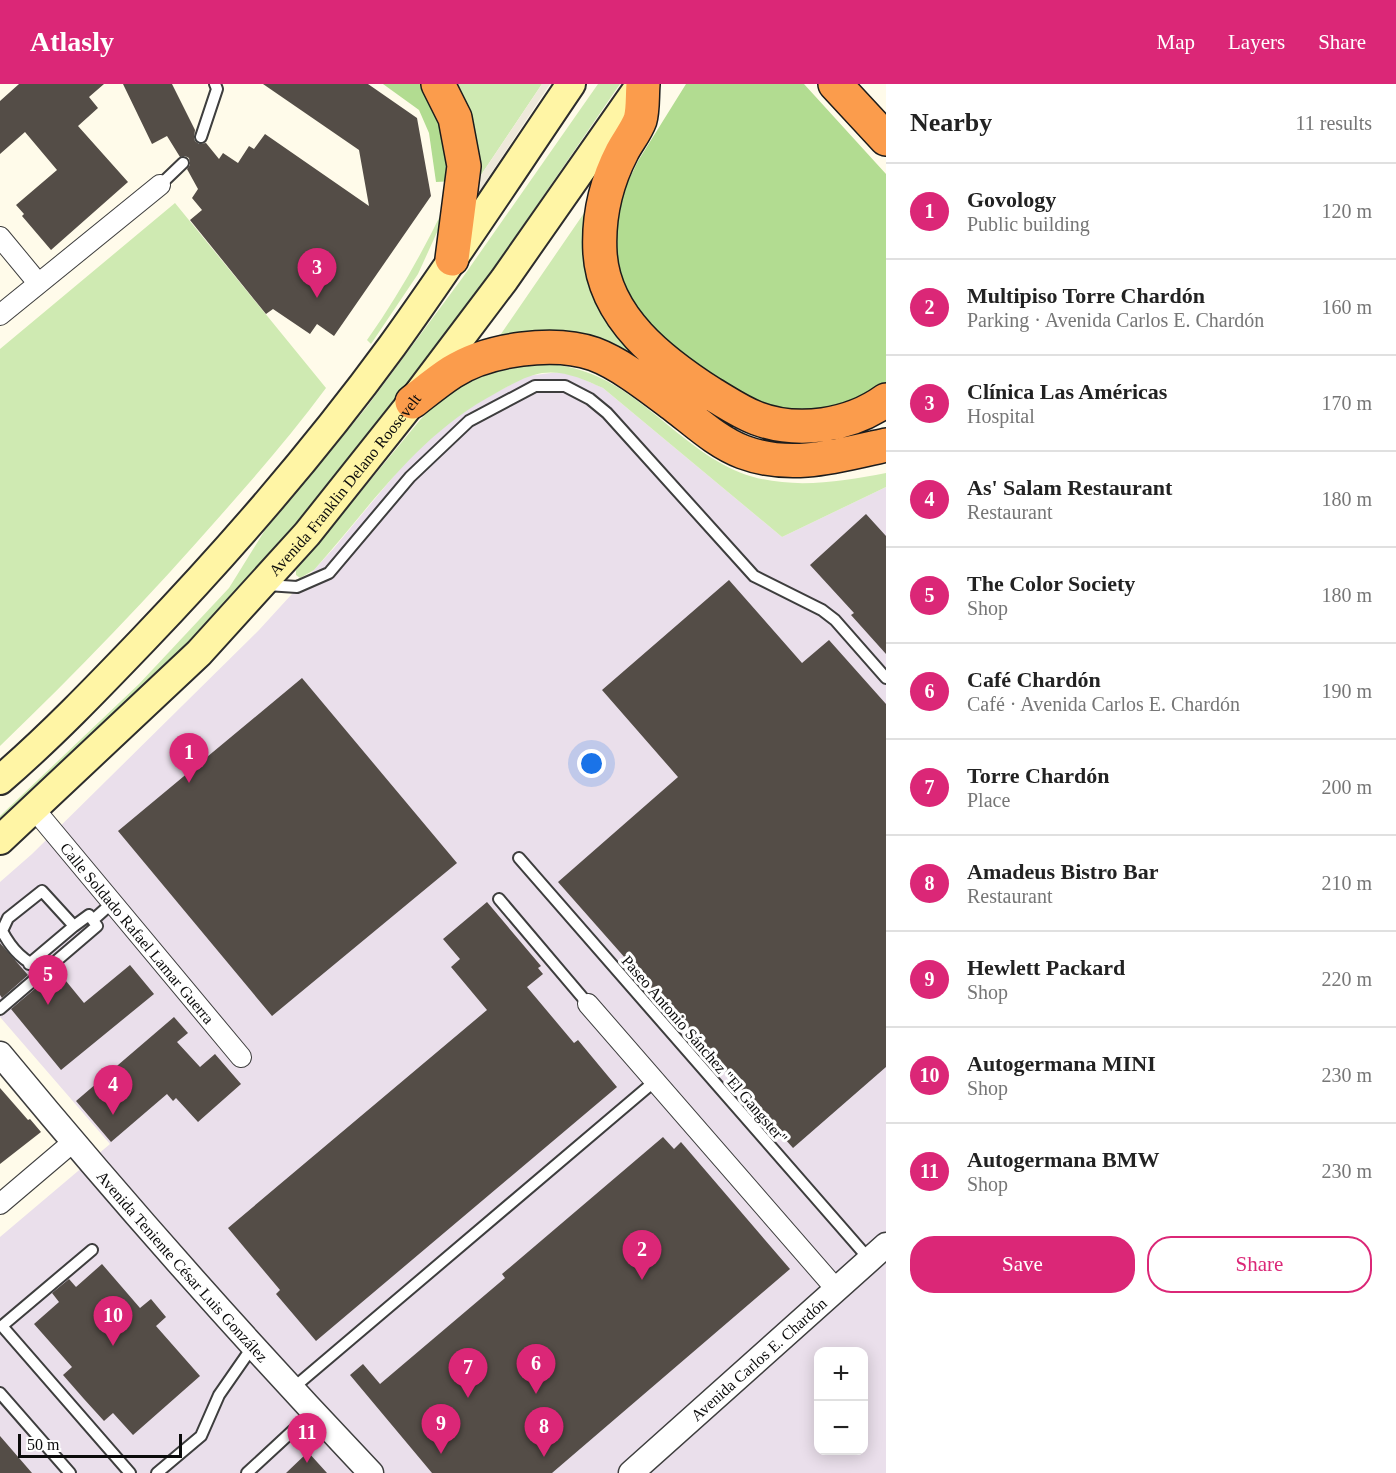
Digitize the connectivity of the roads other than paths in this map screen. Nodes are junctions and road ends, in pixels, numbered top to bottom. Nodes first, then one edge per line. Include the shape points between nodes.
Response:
1 (215, 84) edge
2 (438, 84) edge
3 (571, 84) edge
4 (642, 84) edge
5 (834, 84) edge
6 (201, 137) dead end
7 (886, 139) edge
8 (183, 163) dead end
9 (160, 185) joint
10 (0, 237) edge
11 (452, 259) junction
12 (38, 283) junction
13 (0, 315) edge
14 (886, 400) edge
15 (412, 402) junction
16 (886, 445) edge
17 (261, 585) junction
18 (886, 678) edge
19 (3, 772) edge
20 (34, 810) junction
21 (0, 840) edge
22 (519, 858) dead end
23 (500, 899) dead end
24 (112, 903) junction
25 (93, 920) junction
26 (74, 926) junction
27 (29, 964) junction
28 (44, 970) junction
29 (588, 1004) joint
30 (0, 1009) edge
31 (0, 1054) edge
32 (241, 1057) dead end
33 (655, 1081) junction
34 (73, 1142) junction
35 (0, 1204) edge
36 (92, 1250) dead end
37 (878, 1252) edge
38 (836, 1290) junction
39 (254, 1346) junction
40 (291, 1389) junction
41 (0, 1394) edge
42 (313, 1412) junction
43 (69, 1473) edge
44 (130, 1473) edge
45 (158, 1473) edge
46 (247, 1473) edge
47 (371, 1473) edge
48 (631, 1473) edge

1 - 6 lane via 217,89
2 - 11 highway via 455,118 464,166
3 - 11 main road
4 - 14 highway via 640,120 610,175 600,251 601,269 612,297 636,334 694,382 756,418 800,426 824,425 863,414
4 - 15 main road, Avenida Franklin Delano Roosevelt via 504,280
5 - 7 highway
8 - 9 lane
9 - 12 street
10 - 12 street
11 - 19 main road via 340,415 248,525 91,695
12 - 13 street
15 - 16 highway via 454,371 492,355 573,349 610,361 705,430 741,451 806,462
15 - 17 main road, Avenida Franklin Delano Roosevelt via 307,534
17 - 18 lane via 297,587 329,573 410,477 469,421 535,386 566,386 607,413 754,576 835,620
17 - 20 main road, Avenida Franklin Delano Roosevelt via 200,652
20 - 21 main road, Avenida Franklin Delano Roosevelt
20 - 24 street, Calle Soldado Rafael Lamar Guerra
22 - 37 lane, Paseo Antonio Sánchez "El Gangster"
23 - 29 lane
24 - 25 lane
24 - 32 street, Calle Soldado Rafael Lamar Guerra
25 - 26 lane via 89,915
25 - 28 lane via 97,926
26 - 27 lane
26 - 27 lane via 42,891 19,908 2,931 11,947
27 - 28 lane
28 - 30 lane
29 - 33 street
31 - 34 street, Avenida Teniente César Luis González
33 - 38 street
33 - 40 lane
34 - 35 street
34 - 39 street, Avenida Teniente César Luis González
36 - 44 lane via 2,1326
37 - 38 street, Avenida Carlos E. Chardón
38 - 48 street, Avenida Carlos E. Chardón
39 - 40 street, Avenida Teniente César Luis González
39 - 45 lane via 219,1395 201,1436
40 - 42 street, Avenida Teniente César Luis González
41 - 43 lane
42 - 46 lane
42 - 47 street, Avenida Teniente César Luis González

